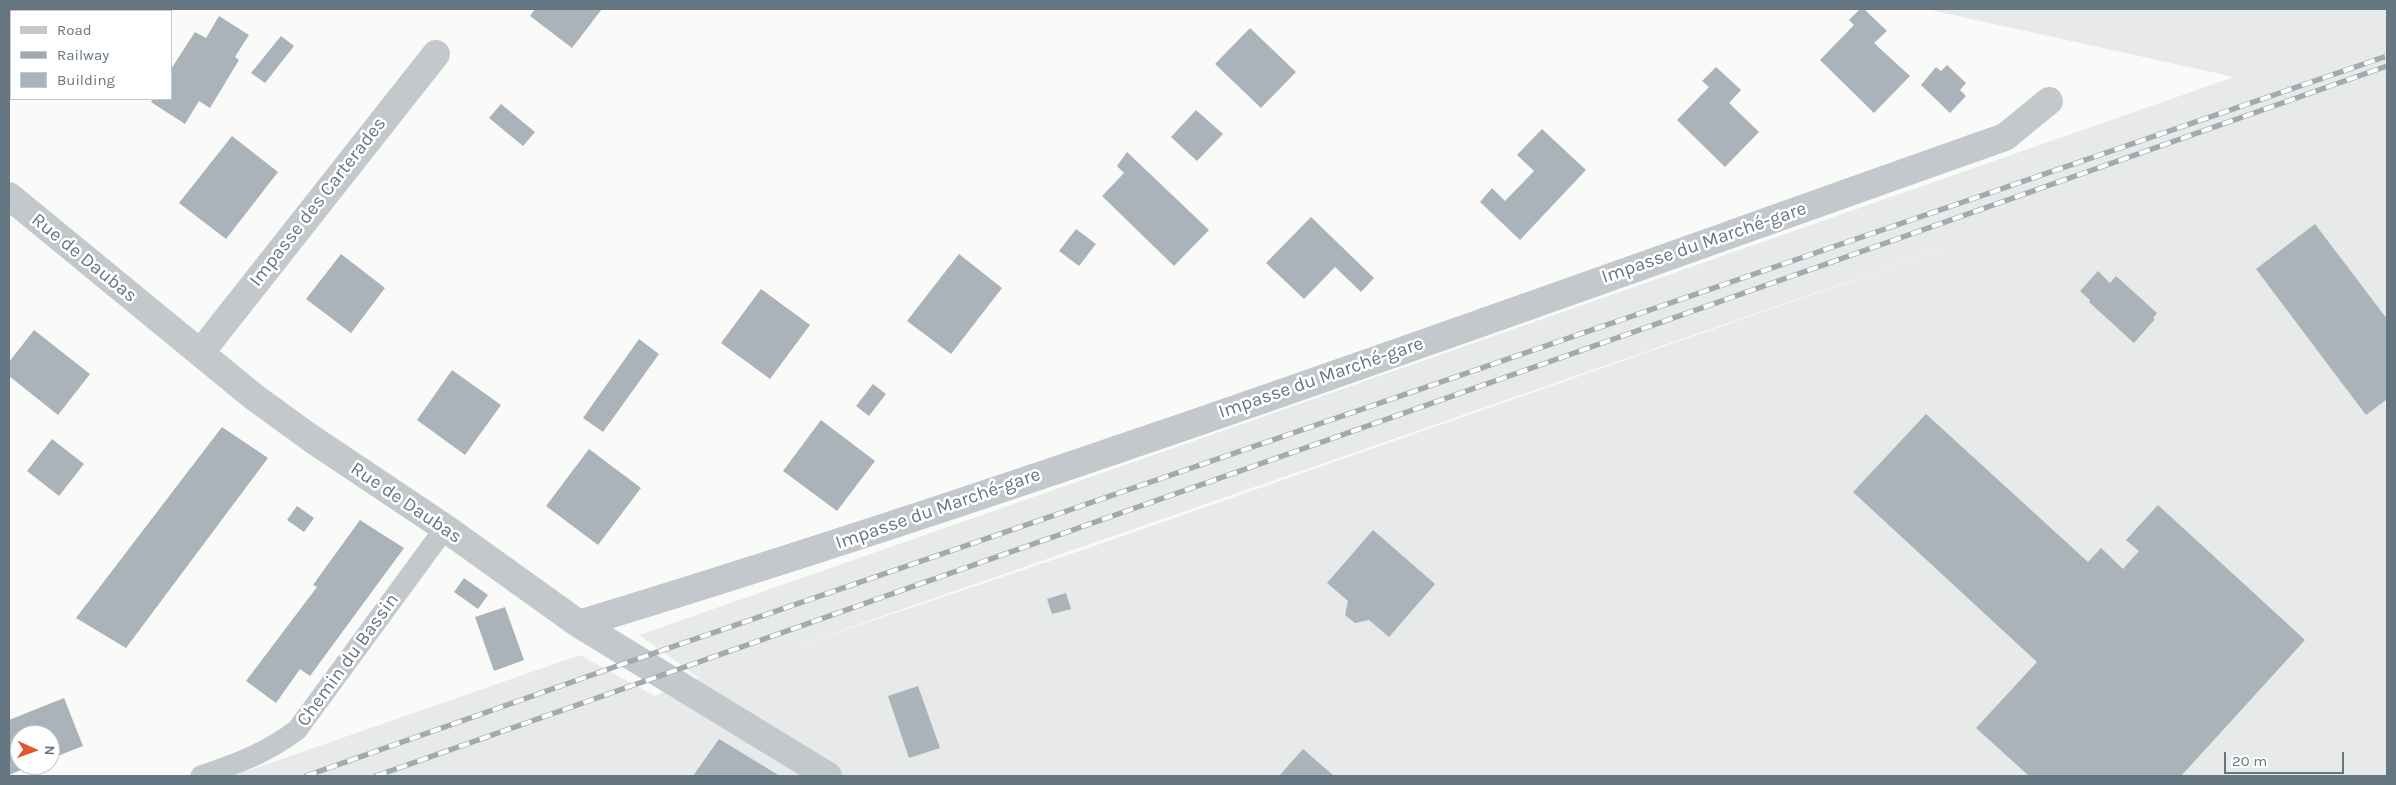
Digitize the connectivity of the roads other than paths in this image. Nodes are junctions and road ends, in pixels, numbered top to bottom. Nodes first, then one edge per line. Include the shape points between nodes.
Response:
1 (436, 54) dead end
2 (2049, 101) dead end
3 (9, 196) edge
4 (201, 352) junction
5 (445, 528) junction
6 (580, 624) junction
7 (201, 776) edge
8 (828, 776) edge

1 - 4 street, Impasse des Carterades
2 - 6 street, Impasse du Marché-gare via 2005,138 1170,431 775,564
3 - 4 street, Rue de Daubas
4 - 5 street, Rue de Daubas via 254,397 312,439
5 - 6 street, Rue de Daubas
5 - 7 lane, Chemin du Bassin via 297,730 272,748
6 - 8 street, Rue de Daubas

